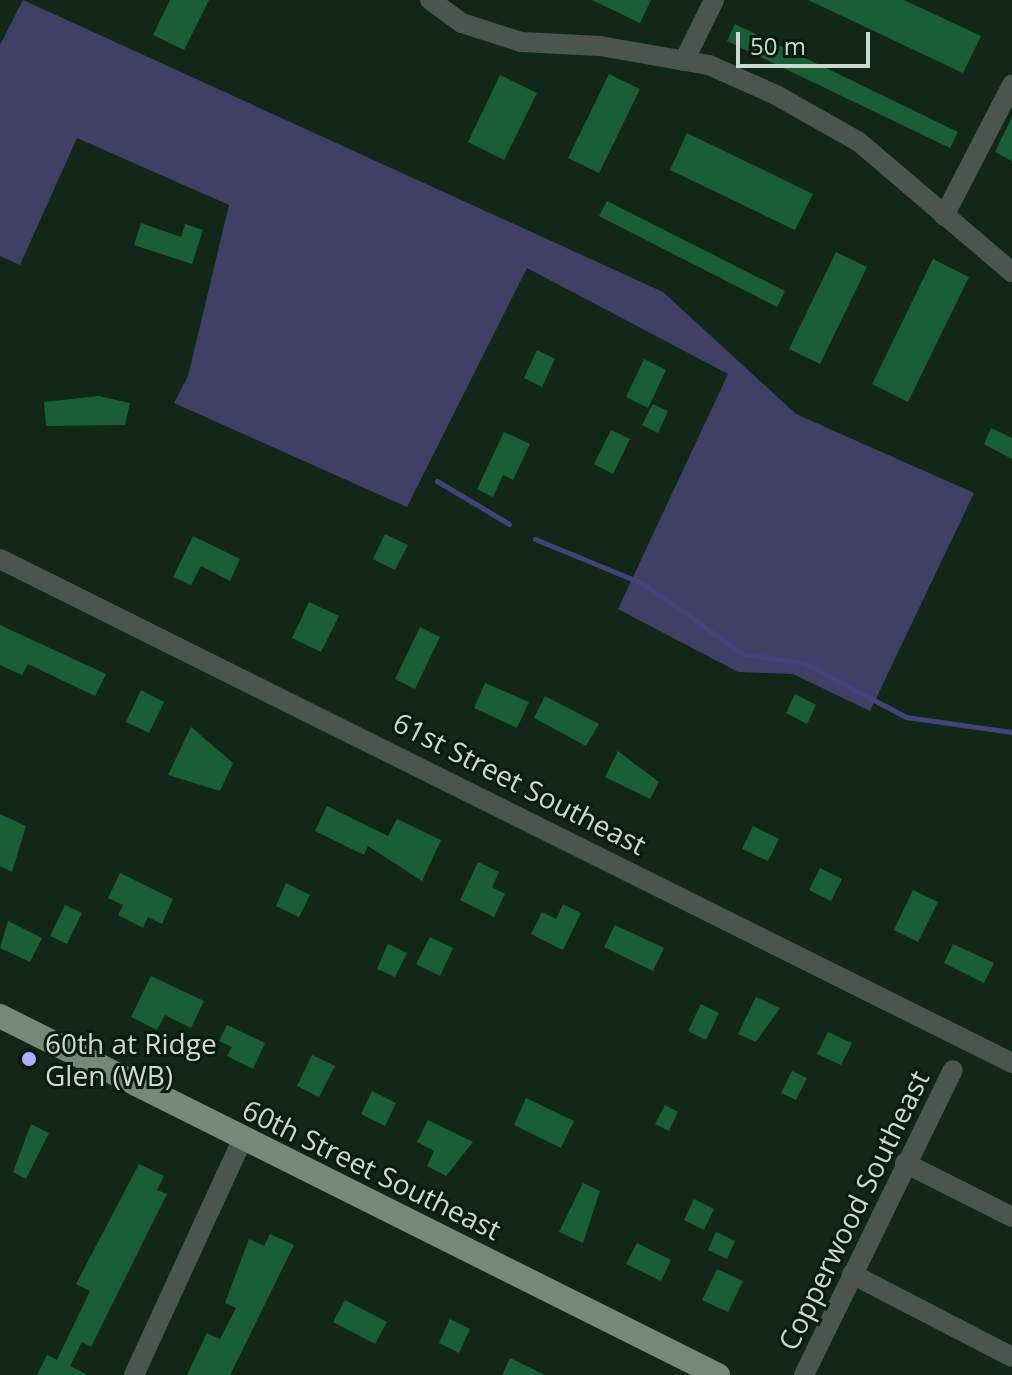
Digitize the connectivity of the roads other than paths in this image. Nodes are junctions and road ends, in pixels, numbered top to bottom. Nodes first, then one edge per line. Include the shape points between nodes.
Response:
1 (430, 0) edge
2 (714, 0) edge
3 (684, 61) junction
4 (1012, 85) edge
5 (944, 216) junction
6 (1012, 272) edge
7 (0, 559) edge
8 (2, 1022) edge
9 (1012, 1063) edge
10 (953, 1070) dead end
11 (243, 1138) junction
12 (905, 1163) junction
13 (1012, 1217) edge
14 (852, 1274) junction
15 (1012, 1357) edge
16 (134, 1375) edge
17 (718, 1375) edge
18 (804, 1375) edge

1 - 3 street via 462,23 521,42
2 - 3 street
3 - 5 street via 776,95 859,142
4 - 5 street
5 - 6 street
7 - 9 street, 61st Street Southeast
8 - 11 main road, 60th Street Southeast
10 - 12 street, Copperwood Southeast
11 - 16 street
11 - 17 main road, 60th Street Southeast
12 - 13 street
12 - 14 street, Copperwood Southeast
14 - 15 street
14 - 18 street, Copperwood Southeast

